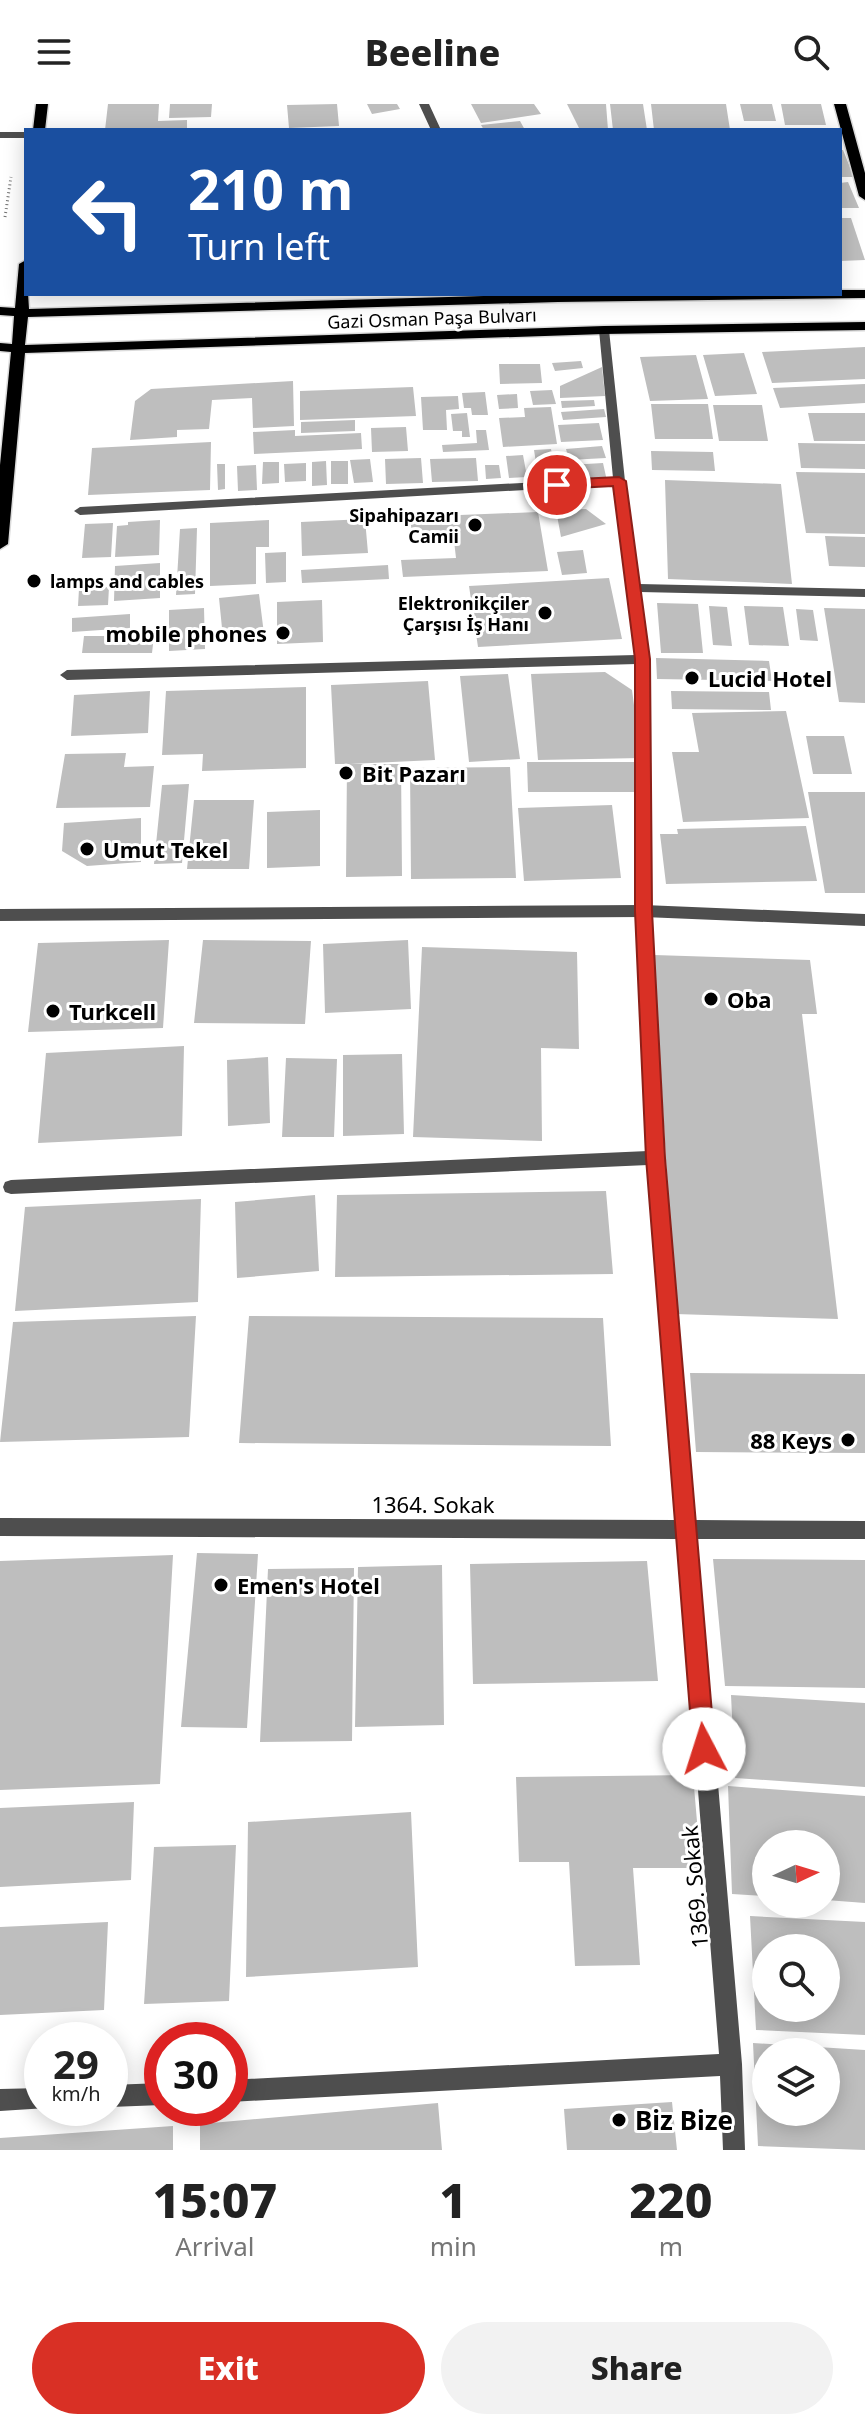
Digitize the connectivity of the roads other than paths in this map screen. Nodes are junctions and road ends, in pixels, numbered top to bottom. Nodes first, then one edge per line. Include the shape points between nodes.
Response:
1 (42, 104) edge
2 (424, 104) edge
3 (840, 104) edge
4 (39, 128) edge
5 (435, 128) edge
6 (0, 135) edge
7 (24, 135) edge
8 (844, 142) edge
9 (865, 196) edge
10 (24, 288) edge
11 (842, 294) edge
12 (865, 294) edge
13 (628, 296) edge
14 (510, 297) edge
15 (0, 311) edge
16 (22, 313) junction
17 (865, 326) edge
18 (604, 330) junction
19 (0, 347) edge
20 (17, 349) junction
21 (619, 481) junction
22 (80, 511) dead end
23 (0, 544) edge
24 (634, 588) junction
25 (865, 593) edge
26 (643, 659) junction
27 (67, 675) dead end
28 (644, 911) junction
29 (0, 915) edge
30 (865, 920) edge
31 (656, 1158) junction
32 (11, 1187) dead end
33 (0, 1527) edge
34 (685, 1529) junction
35 (865, 1530) edge
36 (731, 2064) junction
37 (248, 2090) edge
38 (24, 2099) edge
39 (0, 2100) edge
40 (734, 2150) edge

1 - 4 main road
2 - 5 street
3 - 8 main road
6 - 7 street
8 - 9 main road
10 - 16 main road
11 - 12 main road, Gazi Osman Paşa Bulvarı
13 - 14 main road, Gazi Osman Paşa Bulvarı
14 - 16 main road, Gazi Osman Paşa Bulvarı
15 - 16 main road, Gazi Osman Paşa Bulvarı
16 - 20 main road
17 - 18 main road, Gazi Osman Paşa Bulvarı
18 - 20 main road, Gazi Osman Paşa Bulvarı
18 - 21 street, 1369. Sokak
19 - 20 main road, Gazi Osman Paşa Bulvarı
20 - 23 main road
21 - 22 street
21 - 24 street, 1369. Sokak
24 - 25 street
24 - 26 street, 1369. Sokak
26 - 27 street
26 - 28 street, 1369. Sokak
28 - 29 street
28 - 30 street
28 - 31 street, 1369. Sokak
31 - 32 street
31 - 34 street, 1369. Sokak
33 - 34 street, 1364. Sokak
34 - 35 street, 1364. Sokak
34 - 36 street, 1369. Sokak
36 - 37 street
36 - 40 street, 1369. Sokak
38 - 39 street

